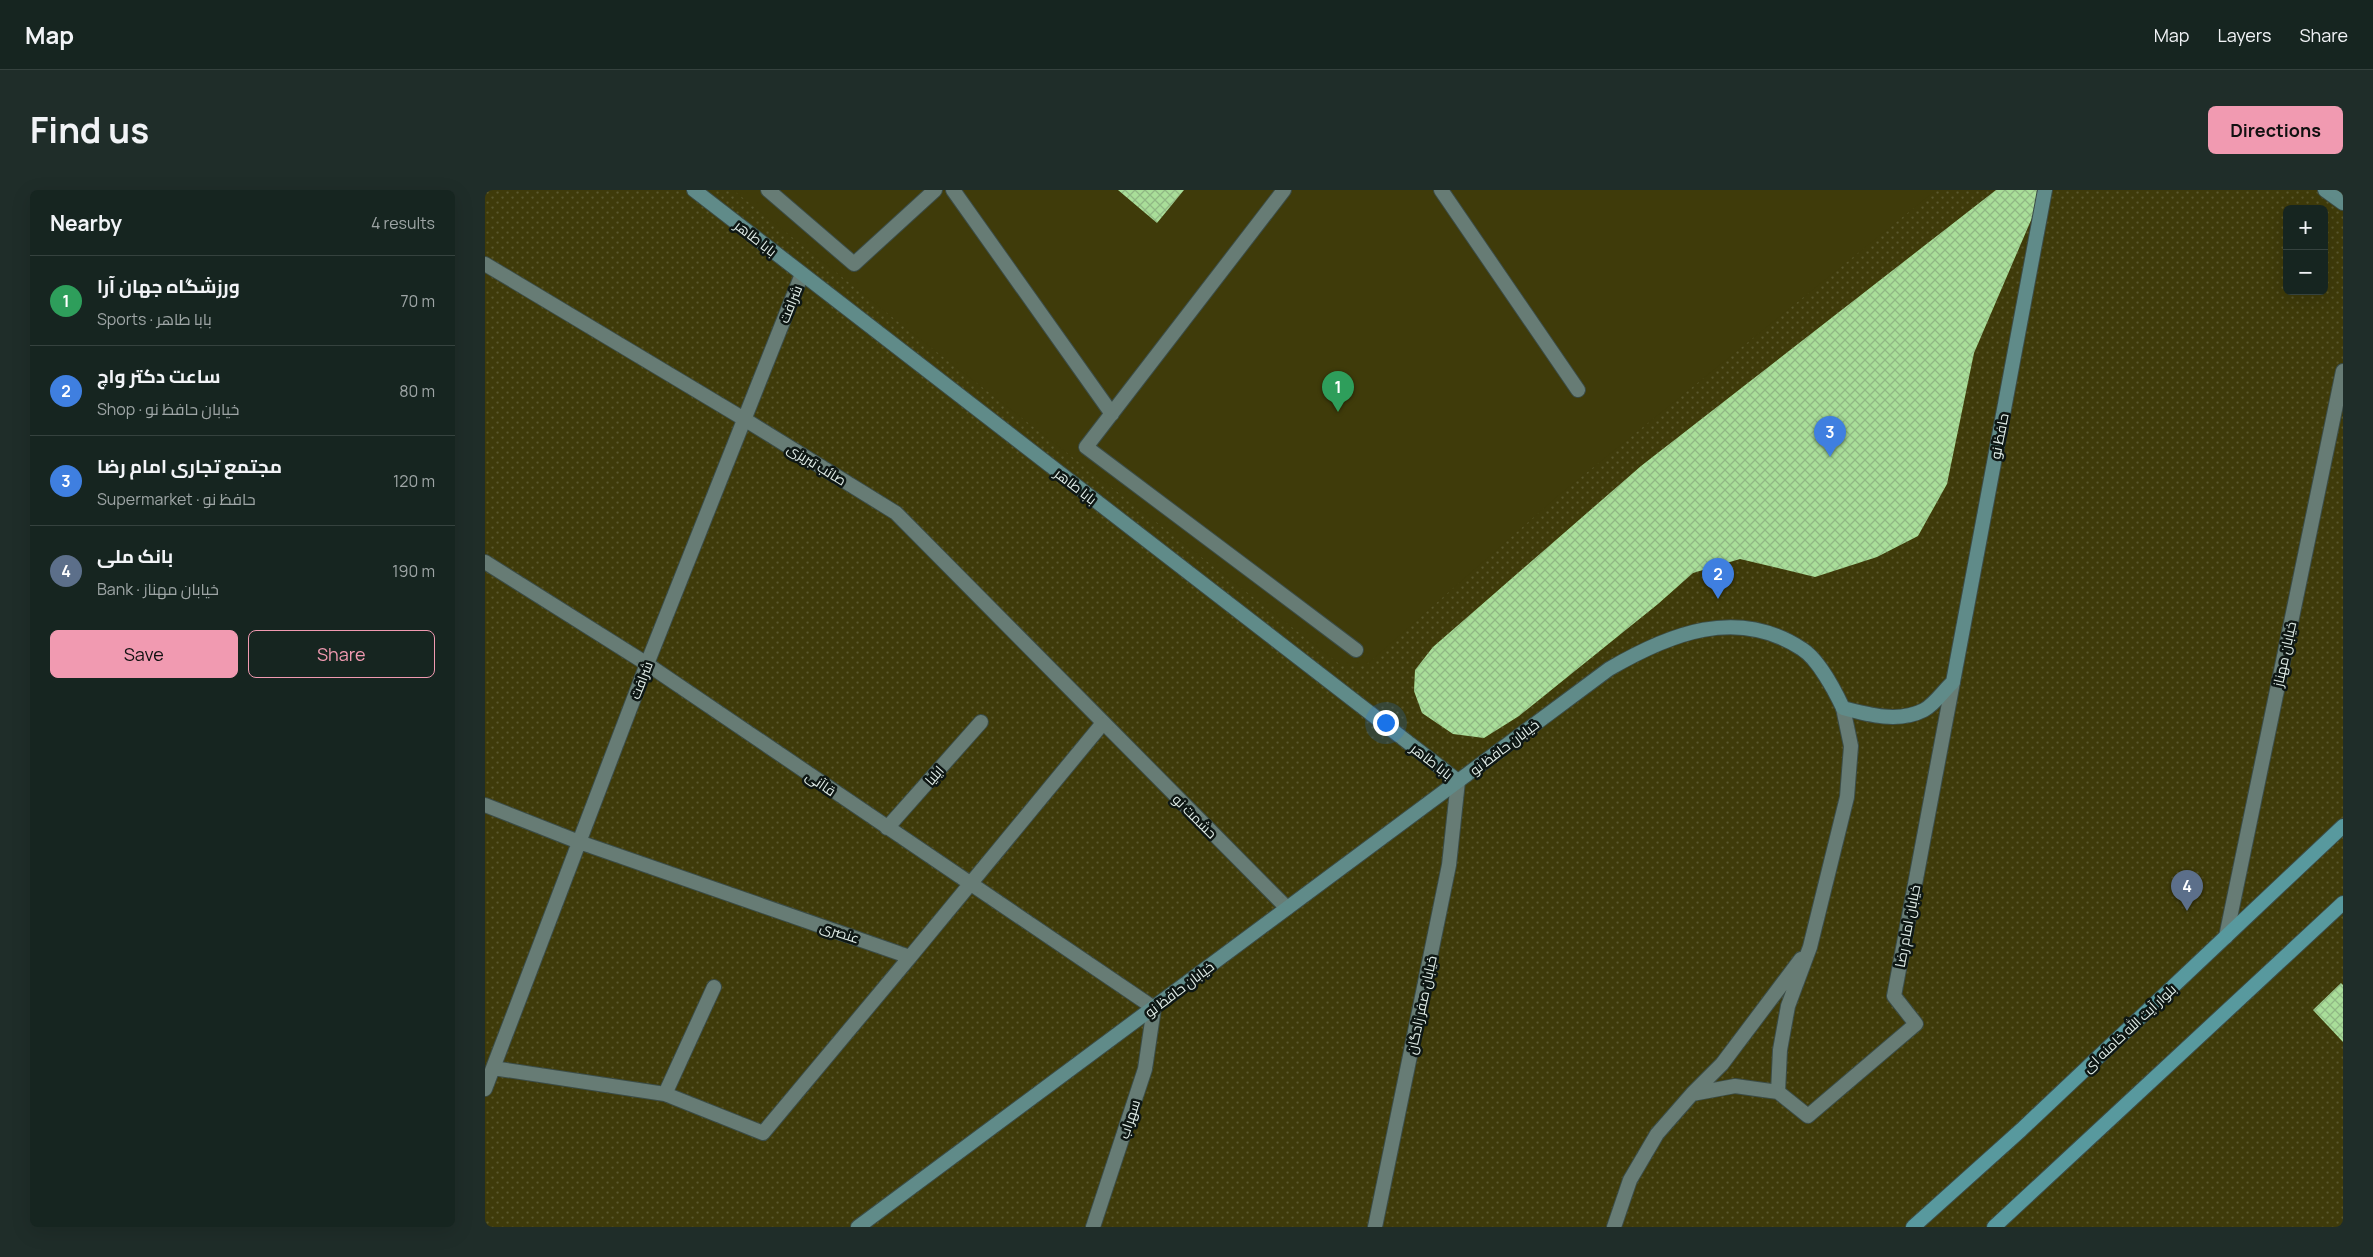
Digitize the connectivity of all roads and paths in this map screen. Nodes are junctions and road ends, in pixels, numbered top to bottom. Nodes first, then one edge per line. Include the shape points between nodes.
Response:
1 (694, 190) edge
2 (768, 190) edge
3 (935, 190) edge
4 (953, 190) edge
5 (1284, 190) edge
6 (1441, 190) edge
7 (2045, 190) edge
8 (2325, 190) edge
9 (2343, 203) edge
10 (485, 264) edge
11 (802, 274) junction
12 (2343, 371) edge
13 (1578, 390) dead end
14 (1111, 414) junction
15 (744, 419) junction
16 (485, 562) edge
17 (1356, 650) dead end
18 (647, 664) junction
19 (1953, 682) junction
20 (1843, 708) junction
21 (981, 722) dead end
22 (1103, 723) junction
23 (1458, 782) junction
24 (485, 805) edge
25 (2343, 826) edge
26 (887, 828) junction
27 (579, 842) junction
28 (970, 884) junction
29 (2343, 903) edge
30 (1287, 908) junction
31 (2226, 936) junction
32 (1810, 947) junction
33 (910, 957) junction
34 (714, 986) dead end
35 (1153, 1008) junction
36 (493, 1068) junction
37 (485, 1089) edge
38 (1777, 1092) junction
39 (665, 1094) junction
40 (1692, 1094) junction
41 (859, 1227) edge
42 (1093, 1227) edge
43 (1375, 1227) edge
44 (1614, 1227) edge
45 (1913, 1227) edge
46 (1994, 1227) edge

1 - 11 main road, بابا طاهر
2 - 3 street via 854,264
4 - 14 street
5 - 14 street
6 - 13 street
7 - 19 main road, حافظ نو
8 - 9 main road
10 - 15 street, صائب تبریزی
11 - 15 street, شرافت
11 - 23 main road, بابا طاهر
12 - 31 street, خیابان مهناز
14 - 17 street via 1086,447
15 - 18 street, شرافت
15 - 22 street, صائب تبریزی via 897,513
16 - 18 street, قاآنی
18 - 26 street, قاآنی
18 - 27 street, شرافت
19 - 20 main road via 1925,709 1901,716 1876,716
19 - 38 street, خیابان امام رضا via 1894,996 1916,1024 1808,1116
20 - 23 main road, خیابان حافظ نو via 1831,682 1804,649 1771,634 1735,626 1693,631 1645,648 1609,669
20 - 32 street, خیابان حافظ نو via 1851,746 1847,797
21 - 26 street, ایلیا
22 - 28 street
22 - 30 street, حشمت نو
23 - 30 main road, خیابان حافظ نو
23 - 43 street, خیابان صفر زادگان via 1449,865
24 - 27 street, عنصری
25 - 31 main road, بلوار آیت الله خامنه ای
26 - 28 street, قاآنی
27 - 33 street, عنصری
27 - 36 street, شرافت
28 - 33 street
28 - 35 street, قاآنی
29 - 46 main road
30 - 35 main road, خیابان حافظ نو
31 - 45 main road, بلوار آیت الله خامنه ای
32 - 38 street, خیابان حافظ نو via 1788,1006
32 - 40 street via 1722,1064
33 - 39 street via 763,1133
34 - 39 street
35 - 41 main road, خیابان حافظ نو
35 - 42 street, سهراب via 1145,1069
36 - 37 street, شرافت
36 - 39 street
38 - 40 street via 1735,1086
40 - 44 street via 1657,1134 1630,1180

